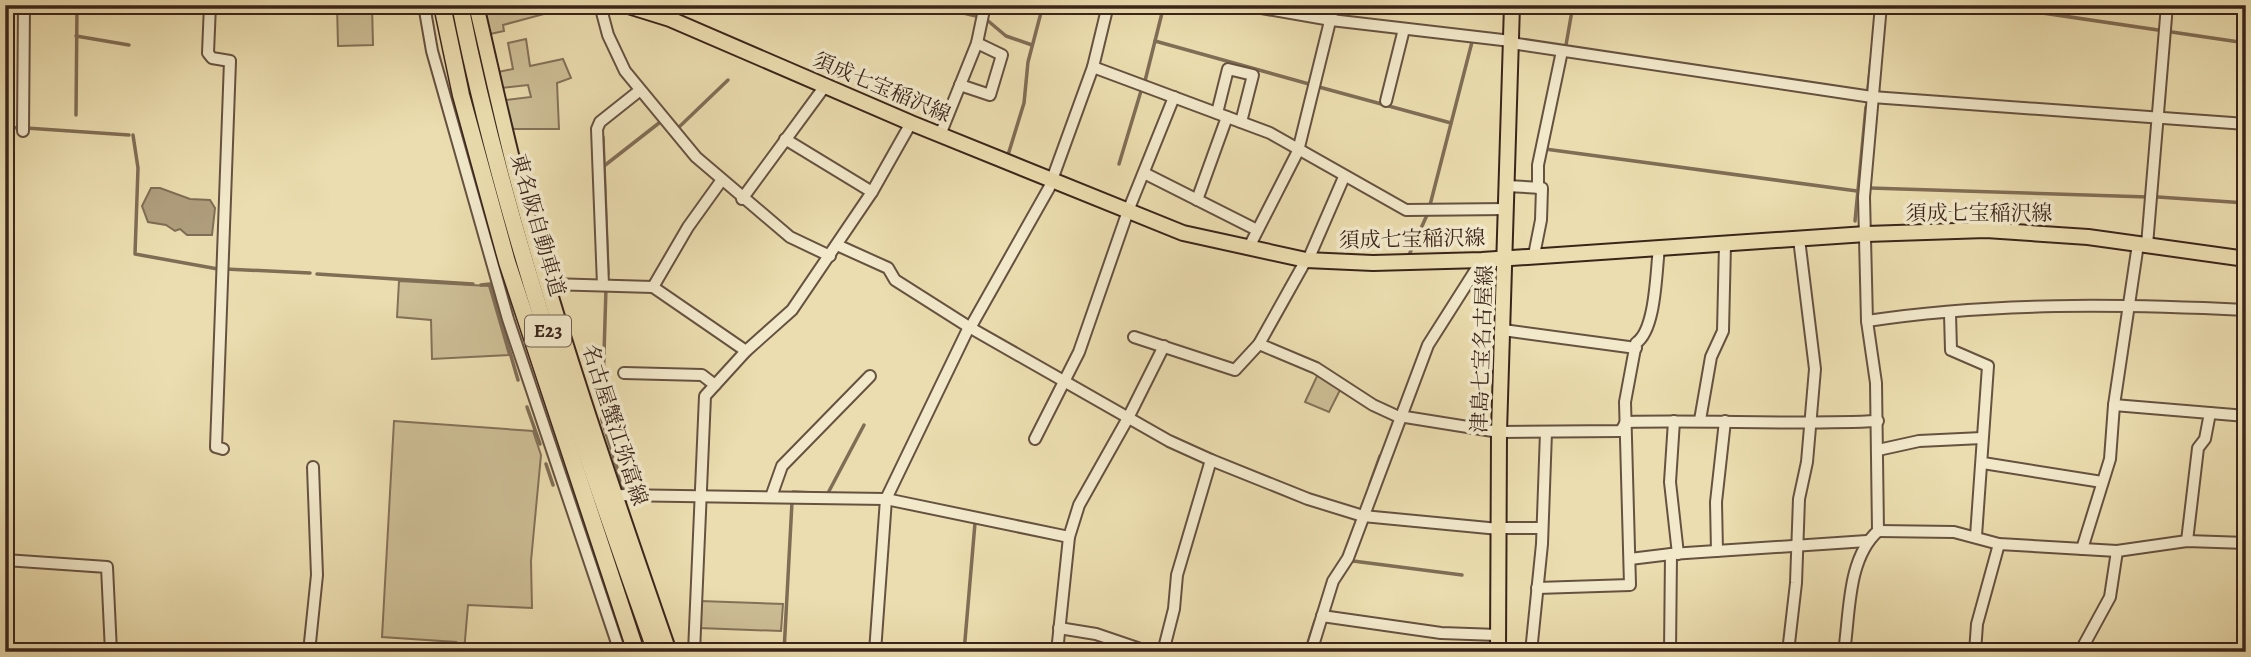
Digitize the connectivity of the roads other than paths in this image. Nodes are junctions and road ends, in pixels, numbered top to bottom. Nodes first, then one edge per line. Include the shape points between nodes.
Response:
1 (24, 5) edge
2 (210, 5) edge
3 (424, 5) edge
4 (442, 5) edge
5 (460, 5) edge
6 (476, 5) edge
7 (600, 5) edge
8 (625, 5) edge
9 (985, 5) edge
10 (1108, 5) edge
11 (1244, 5) edge
12 (1334, 5) edge
13 (1512, 5) edge
14 (1881, 5) edge
15 (2167, 5) edge
16 (1331, 20) junction
17 (1404, 29) junction
18 (1511, 42) junction
19 (977, 43) junction
20 (1562, 51) junction
21 (1093, 67) junction
22 (960, 85) junction
23 (825, 86) junction
24 (639, 91) junction
25 (1174, 97) junction
26 (1872, 97) junction
27 (1386, 101) dead end
28 (1222, 115) junction
29 (2159, 118) junction
30 (1241, 122) junction
31 (911, 123) junction
32 (2246, 124) edge
33 (23, 131) dead end
34 (940, 135) junction
35 (785, 139) junction
36 (1298, 151) junction
37 (1146, 174) junction
38 (1344, 177) junction
39 (721, 181) junction
40 (1052, 181) junction
41 (1507, 187) junction
42 (1538, 188) junction
43 (872, 192) junction
44 (742, 199) junction
45 (1197, 200) junction
46 (1507, 209) junction
47 (1128, 211) junction
48 (1257, 230) junction
49 (1866, 234) junction
50 (1799, 239) junction
51 (1725, 243) junction
52 (2142, 244) junction
53 (837, 245) junction
54 (1659, 248) junction
55 (1248, 249) junction
56 (1534, 255) junction
57 (830, 256) junction
58 (1506, 257) junction
59 (2246, 259) edge
60 (1307, 260) junction
61 (1482, 260) junction
62 (548, 284) junction
63 (603, 285) junction
64 (653, 287) junction
65 (2128, 308) junction
66 (2246, 310) edge
67 (1950, 314) junction
68 (1867, 321) junction
69 (969, 328) junction
70 (1503, 330) junction
71 (1134, 337) dead end
72 (1259, 344) junction
73 (1164, 346) junction
74 (1636, 348) junction
75 (746, 351) junction
76 (624, 373) dead end
77 (870, 376) dead end
78 (1064, 381) junction
79 (715, 385) junction
80 (2114, 405) junction
81 (2210, 413) junction
82 (1399, 416) junction
83 (2246, 416) edge
84 (1128, 418) junction
85 (1700, 420) junction
86 (1674, 421) junction
87 (1725, 421) junction
88 (1878, 421) junction
89 (1626, 422) junction
90 (1811, 425) junction
91 (1499, 432) junction
92 (1546, 432) junction
93 (1982, 438) junction
94 (1035, 439) dead end
95 (223, 449) dead end
96 (1878, 450) junction
97 (1211, 460) junction
98 (1983, 463) junction
99 (313, 467) dead end
100 (2102, 482) junction
101 (615, 495) junction
102 (699, 497) junction
103 (771, 497) junction
104 (886, 499) junction
105 (1363, 516) junction
106 (1499, 528) junction
107 (1542, 528) junction
108 (1878, 531) junction
109 (1976, 536) junction
110 (1069, 537) junction
111 (1867, 541) junction
112 (2187, 541) junction
113 (2246, 543) edge
114 (1999, 544) junction
115 (1798, 545) junction
116 (2082, 549) junction
117 (1717, 551) junction
118 (2117, 551) junction
119 (1675, 554) junction
120 (1630, 559) junction
121 (5, 560) edge
122 (1537, 588) junction
123 (1322, 616) junction
124 (1059, 628) junction
125 (1498, 635) junction
126 (111, 652) edge
127 (309, 652) edge
128 (620, 652) edge
129 (636, 652) edge
130 (656, 652) edge
131 (669, 652) edge
132 (694, 652) edge
133 (875, 652) edge
134 (1057, 652) edge
135 (1149, 652) edge
136 (1163, 652) edge
137 (1311, 652) edge
138 (1498, 652) edge
139 (1531, 652) edge
140 (1670, 652) edge
141 (1788, 652) edge
142 (1844, 652) edge
143 (1975, 652) edge
144 (2080, 652) edge

1 - 33 street
2 - 95 street via 208,53 230,61 216,447
3 - 128 street via 432,51 508,319
4 - 129 highway, 東名阪自動車道 / E23 via 461,95 507,262
5 - 130 highway, 東名阪自動車道 / E23 via 521,244
6 - 62 main road, 名古屋蟹江弥富線
7 - 24 street via 608,35
8 - 23 main road, 須成七宝稲沢線 via 670,19
9 - 19 street
10 - 21 street
11 - 16 street
12 - 16 street
13 - 18 main road, 津島七宝名古屋線
14 - 26 street
15 - 29 street
16 - 17 street
16 - 36 street
17 - 18 street
17 - 27 street
18 - 20 street
18 - 41 main road, 津島七宝名古屋線
19 - 22 street
19 - 22 street via 1002,55 990,95
20 - 26 street
20 - 42 street via 1538,165
21 - 25 street
21 - 40 street
22 - 34 street
23 - 31 main road, 須成七宝稲沢線
23 - 35 street
24 - 39 street
24 - 63 street via 597,129
25 - 28 street
25 - 37 street
26 - 29 street
26 - 49 street via 1864,197
28 - 30 street
28 - 30 street via 1228,69 1253,75
28 - 45 street
29 - 32 street
29 - 52 street
30 - 36 street
31 - 34 main road, 須成七宝稲沢線
31 - 43 street
34 - 40 main road, 須成七宝稲沢線
35 - 43 street
35 - 44 street
36 - 38 street
36 - 48 street
37 - 45 street
37 - 47 street
38 - 46 street via 1406,210
38 - 60 street
39 - 44 street
39 - 64 street
40 - 47 main road, 須成七宝稲沢線
40 - 69 street
41 - 42 street
41 - 46 main road, 津島七宝名古屋線
42 - 56 street via 1542,188 1541,219
43 - 53 street
44 - 57 street via 790,237
45 - 48 street
46 - 58 main road, 津島七宝名古屋線
47 - 55 main road, 須成七宝稲沢線 via 1183,233
47 - 78 street via 1088,328
48 - 55 street
49 - 50 main road, 須成七宝稲沢線
49 - 52 main road, 須成七宝稲沢線 via 1986,230
49 - 68 street
50 - 51 main road, 須成七宝稲沢線
50 - 90 street via 1815,369
51 - 54 main road, 須成七宝稲沢線
51 - 85 street via 1723,331 1710,357
52 - 59 main road, 須成七宝稲沢線
52 - 65 street
53 - 57 street
53 - 69 street via 888,268 895,281
54 - 56 main road, 須成七宝稲沢線
54 - 74 street via 1653,302
55 - 60 main road, 須成七宝稲沢線
56 - 58 main road, 須成七宝稲沢線
57 - 75 street via 792,310
58 - 61 main road, 須成七宝稲沢線
58 - 70 main road, 津島七宝名古屋線
60 - 61 main road, 須成七宝稲沢線 via 1373,264
60 - 72 street
61 - 82 street via 1428,345
62 - 63 street
62 - 101 main road, 名古屋蟹江弥富線
63 - 64 street
64 - 75 street
65 - 66 street
65 - 67 street via 2020,307
65 - 80 street
67 - 68 street
67 - 93 street via 1951,350 1988,366
68 - 88 street
69 - 78 street
69 - 104 street
70 - 74 street
70 - 91 main road, 津島七宝名古屋線
71 - 73 street
72 - 73 street via 1235,369
72 - 82 street via 1316,368
73 - 84 street
74 - 89 street via 1625,402
75 - 79 street
76 - 79 street via 702,375
77 - 103 street via 782,466
78 - 84 street
78 - 94 street
79 - 102 street via 705,396 705,461
80 - 81 street
80 - 100 street via 2110,459
81 - 83 street
81 - 112 street via 2205,439 2198,448
82 - 91 street
82 - 105 street
84 - 97 street
84 - 110 street via 1079,505
85 - 86 street
85 - 87 street
86 - 89 street
86 - 119 street via 1670,482
87 - 90 street
87 - 117 street via 1716,502
88 - 90 street
88 - 96 street
89 - 92 street via 1621,431
89 - 120 street
90 - 115 street via 1799,499
91 - 92 street
91 - 106 main road, 津島七宝名古屋線
92 - 107 street
93 - 96 street via 1919,441
93 - 98 street
96 - 108 street
97 - 105 street
97 - 136 street via 1177,575
98 - 100 street
98 - 109 street
99 - 127 street via 317,575
100 - 116 street
101 - 102 street
101 - 131 main road, 名古屋蟹江弥富線
102 - 103 street
102 - 132 street
103 - 104 street
104 - 110 street
104 - 133 street
105 - 106 street
105 - 123 street
106 - 107 street
106 - 125 main road, 津島七宝名古屋線
107 - 122 street
108 - 109 street
108 - 111 street
109 - 114 street
110 - 124 street
111 - 115 street
111 - 142 street via 1857,563
112 - 113 street
112 - 118 street
114 - 116 street
114 - 143 street via 1977,624
115 - 117 street
115 - 141 street
116 - 118 street
117 - 119 street
118 - 144 street via 2110,597
119 - 120 street
119 - 140 street
120 - 122 street via 1630,585
121 - 126 street via 107,567
122 - 139 street
123 - 125 street via 1441,633
123 - 137 street
124 - 134 street
124 - 135 street via 1096,634
125 - 138 main road, 津島七宝名古屋線

